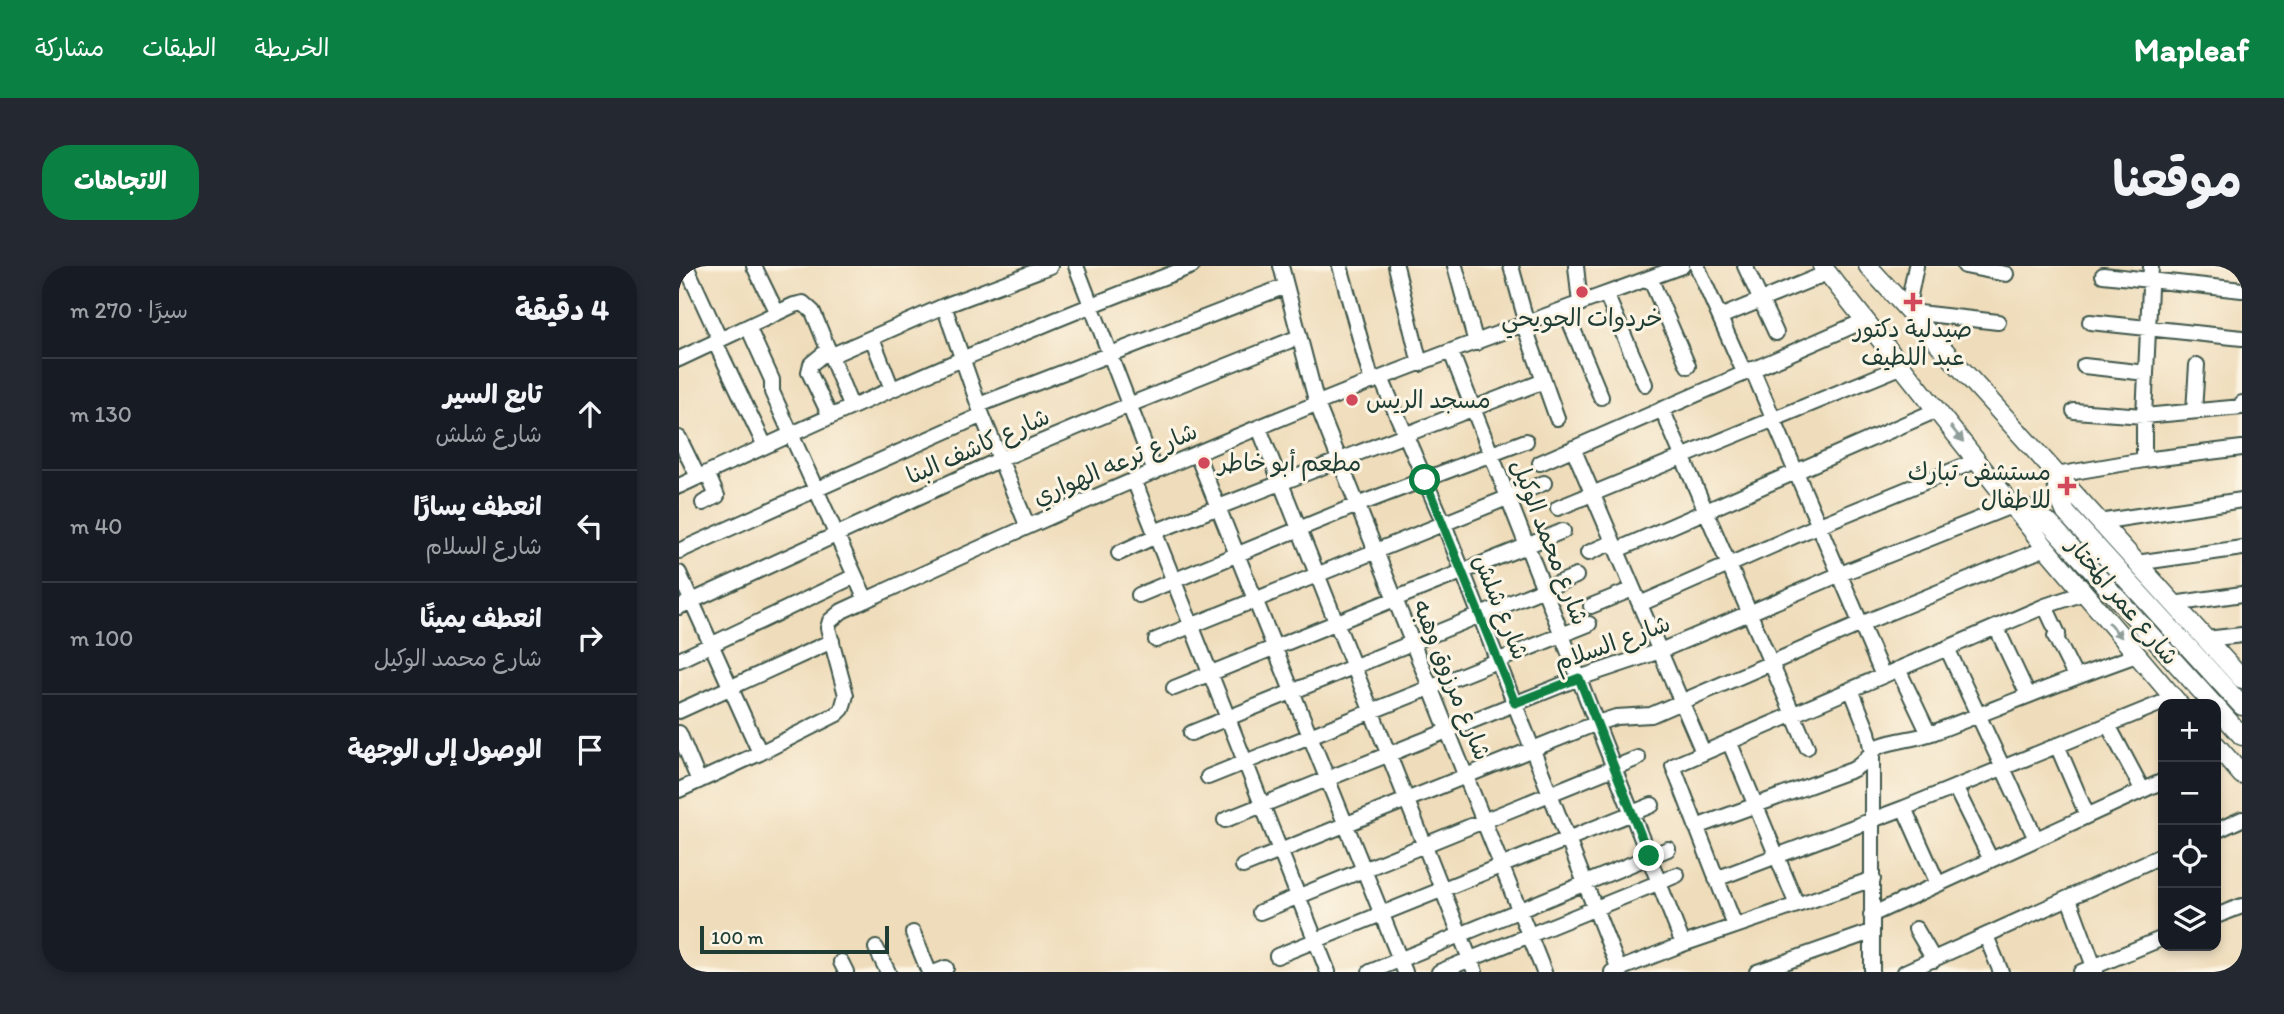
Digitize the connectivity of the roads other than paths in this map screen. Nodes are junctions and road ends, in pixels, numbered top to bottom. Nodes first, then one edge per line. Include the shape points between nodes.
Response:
1 (685, 266) edge
2 (754, 266) edge
3 (1050, 266) edge
4 (1076, 266) edge
5 (1192, 266) edge
6 (1281, 266) edge
7 (1340, 266) edge
8 (1396, 266) edge
9 (1455, 266) edge
10 (1511, 266) edge
11 (1576, 266) edge
12 (1639, 266) edge
13 (1682, 266) edge
14 (1697, 266) edge
15 (1745, 266) edge
16 (1868, 266) edge
17 (1916, 266) edge
18 (1965, 266) edge
19 (1825, 270) edge
20 (2151, 273) edge
21 (2006, 274) dead end
22 (2103, 275) dead end
23 (1645, 280) junction
24 (1286, 286) junction
25 (2242, 290) edge
26 (1606, 294) junction
27 (1761, 300) junction
28 (1580, 304) junction
29 (1091, 305) junction
30 (944, 306) junction
31 (1565, 310) junction
32 (1909, 311) junction
33 (777, 313) junction
34 (1720, 317) junction
35 (1866, 320) junction
36 (1998, 322) dead end
37 (2090, 322) dead end
38 (1525, 324) junction
39 (748, 327) junction
40 (2148, 328) junction
41 (1776, 333) dead end
42 (1299, 337) junction
43 (871, 338) junction
44 (2242, 338) edge
45 (717, 341) junction
46 (1476, 343) junction
47 (1451, 352) junction
48 (829, 353) junction
49 (1110, 354) junction
50 (679, 359) edge
51 (964, 359) junction
52 (1420, 364) junction
53 (2197, 365) dead end
54 (1688, 366) dead end
55 (1903, 366) junction
56 (2084, 366) dead end
57 (1748, 371) junction
58 (2146, 373) junction
59 (1377, 380) junction
60 (1544, 381) junction
61 (1645, 384) dead end
62 (892, 389) junction
63 (1601, 397) dead end
64 (1317, 404) junction
65 (1129, 405) junction
66 (2242, 405) edge
67 (851, 406) junction
68 (1474, 409) junction
69 (1662, 409) junction
70 (981, 410) junction
71 (1937, 410) junction
72 (2074, 411) dead end
73 (2194, 411) junction
74 (830, 415) junction
75 (2144, 416) junction
76 (1557, 418) dead end
77 (1772, 418) junction
78 (1259, 428) junction
79 (790, 434) junction
80 (1406, 435) junction
81 (679, 438) edge
82 (1526, 440) dead end
83 (765, 446) junction
84 (1573, 448) junction
85 (2242, 448) edge
86 (1491, 454) junction
87 (1197, 455) junction
88 (1682, 457) junction
89 (1001, 459) junction
90 (1978, 460) junction
91 (2144, 460) junction
92 (1340, 461) junction
93 (1539, 463) dead end
94 (1795, 471) junction
95 (1155, 472) junction
96 (702, 475) junction
97 (2056, 475) junction
98 (1425, 480) junction
99 (1134, 481) junction
100 (1282, 483) junction
101 (1544, 483) dead end
102 (679, 486) edge
103 (815, 490) junction
104 (1593, 494) junction
105 (1508, 497) junction
106 (2242, 500) edge
107 (703, 503) dead end
108 (1357, 505) junction
109 (2014, 505) junction
110 (1218, 508) junction
111 (1558, 508) dead end
112 (1705, 511) junction
113 (2099, 522) junction
114 (1444, 524) junction
115 (1027, 525) junction
116 (1817, 526) junction
117 (1300, 529) junction
118 (1563, 531) dead end
119 (836, 534) junction
120 (1155, 534) junction
121 (1527, 546) junction
122 (1615, 546) junction
123 (2046, 548) junction
124 (2242, 548) edge
125 (679, 551) edge
126 (1376, 551) junction
127 (1119, 553) dead end
128 (1588, 553) dead end
129 (1238, 556) junction
130 (2136, 564) junction
131 (1728, 565) junction
132 (1462, 572) junction
133 (679, 573) edge
134 (1318, 575) junction
135 (1838, 575) junction
136 (855, 576) junction
137 (1576, 576) dead end
138 (1174, 581) junction
139 (1544, 589) junction
140 (1633, 589) junction
141 (2084, 593) junction
142 (2242, 594) edge
143 (1139, 595) dead end
144 (1395, 599) junction
145 (866, 600) junction
146 (1255, 600) junction
147 (685, 604) edge
148 (1640, 604) junction
149 (2173, 604) junction
150 (1591, 606) dead end
151 (2045, 606) junction
152 (1749, 613) junction
153 (1480, 615) junction
154 (1337, 622) junction
155 (1589, 624) dead end
156 (1860, 624) junction
157 (1191, 626) junction
158 (1996, 627) junction
159 (1562, 635) junction
160 (2242, 635) edge
161 (2206, 639) junction
162 (1156, 640) dead end
163 (832, 642) junction
164 (1412, 643) junction
165 (711, 645) junction
166 (1275, 647) junction
167 (1947, 648) junction
168 (1660, 651) junction
169 (2137, 655) junction
170 (679, 660) edge
171 (1499, 660) junction
172 (1771, 663) junction
173 (1354, 666) junction
174 (1899, 669) junction
175 (1210, 673) junction
176 (1882, 676) junction
177 (2074, 676) junction
178 (1579, 678) junction
179 (2242, 679) edge
180 (730, 688) junction
181 (1174, 688) dead end
182 (1430, 688) junction
183 (1851, 689) junction
184 (1292, 692) junction
185 (2028, 695) junction
186 (2175, 699) edge
187 (2208, 699) edge
188 (1682, 702) junction
189 (1515, 703) junction
190 (2242, 706) edge
191 (2158, 708) edge
192 (679, 711) edge
193 (1372, 711) junction
194 (1793, 714) junction
195 (2221, 714) edge
196 (1978, 715) junction
197 (1228, 718) junction
198 (1597, 723) junction
199 (2108, 725) junction
200 (1447, 730) junction
201 (679, 733) edge
202 (1191, 733) dead end
203 (1929, 734) junction
204 (1310, 736) junction
205 (2242, 736) edge
206 (1728, 741) junction
207 (2057, 746) junction
208 (1807, 747) dead end
209 (1532, 749) junction
210 (1703, 752) junction
211 (759, 753) junction
212 (1872, 753) junction
213 (1389, 755) junction
214 (2221, 756) edge
215 (1638, 758) dead end
216 (1245, 762) junction
217 (1615, 768) junction
218 (2003, 768) junction
219 (2242, 775) edge
220 (1465, 776) junction
221 (1208, 777) dead end
222 (1328, 779) junction
223 (699, 781) junction
224 (2158, 783) edge
225 (1955, 787) junction
226 (2142, 789) junction
227 (679, 790) edge
228 (1550, 794) junction
229 (1407, 800) junction
230 (1756, 803) junction
231 (1652, 805) dead end
232 (1262, 806) junction
233 (1904, 808) junction
234 (1632, 813) junction
235 (2087, 814) junction
236 (2242, 819) edge
237 (1225, 820) dead end
238 (1483, 820) junction
239 (1873, 820) junction
240 (1346, 824) junction
241 (1696, 827) junction
242 (2221, 829) edge
243 (1568, 839) junction
244 (2036, 839) junction
245 (1424, 844) junction
246 (1668, 849) dead end
247 (1280, 851) junction
248 (1649, 856) junction
249 (1778, 856) junction
250 (2158, 857) edge
251 (1991, 860) junction
252 (1243, 866) dead end
253 (1501, 866) junction
254 (1364, 869) junction
255 (1677, 875) dead end
256 (1716, 879) junction
257 (1873, 879) junction
258 (1585, 883) junction
259 (1660, 883) junction
260 (1938, 884) junction
261 (1442, 889) junction
262 (1299, 897) junction
263 (2069, 899) junction
264 (1797, 905) junction
265 (2242, 906) edge
266 (1596, 908) junction
267 (1519, 910) junction
268 (1260, 912) dead end
269 (1382, 914) junction
270 (2221, 914) edge
271 (1871, 915) junction
272 (1735, 926) junction
273 (1916, 929) dead end
274 (1871, 932) junction
275 (913, 933) dead end
276 (1460, 934) junction
277 (1529, 935) junction
278 (1986, 936) junction
279 (1315, 940) junction
280 (2158, 940) edge
281 (1683, 944) junction
282 (876, 948) dead end
283 (1277, 956) dead end
284 (1934, 960) junction
285 (1403, 966) edge
286 (1473, 966) edge
287 (2091, 970) edge
288 (1617, 971) edge
289 (888, 972) edge
290 (929, 972) edge
291 (1328, 972) edge
292 (1370, 972) edge
293 (1439, 972) edge
294 (1544, 972) edge
295 (1757, 972) edge
296 (1872, 972) edge
297 (1905, 972) edge
298 (2001, 972) edge

1 - 45 street
2 - 33 street
3 - 30 street
4 - 29 street
5 - 29 street
6 - 24 street, شارع مرزوق وهبه
7 - 59 street, شارع شلش
8 - 52 street
9 - 46 street
10 - 38 street
11 - 28 street
12 - 23 street
13 - 23 street, شارع ترعه الهواري
14 - 34 street
15 - 27 street
16 - 32 main road, شارع عمر المختار
17 - 32 street
18 - 21 street
19 - 27 street
19 - 35 main road, شارع عمر المختار
20 - 22 street
20 - 25 street
20 - 40 street
23 - 26 street, شارع ترعه الهواري
23 - 54 street
24 - 42 street, شارع مرزوق وهبه
24 - 49 street
26 - 28 street, شارع ترعه الهواري
26 - 61 street
27 - 34 street
27 - 41 street
28 - 31 street, شارع ترعه الهواري
29 - 49 street
29 - 51 street
30 - 43 street
30 - 51 street
31 - 38 street, شارع ترعه الهواري
31 - 63 street
32 - 36 street
32 - 97 main road, شارع عمر المختار
33 - 39 street
33 - 48 street via 798,303 807,305
34 - 57 street
35 - 55 main road, شارع عمر المختار
35 - 57 street
37 - 40 street
38 - 46 street, شارع ترعه الهواري
38 - 60 street
39 - 45 street
39 - 79 street
40 - 44 street
40 - 58 street
42 - 64 street, شارع مرزوق وهبه
42 - 65 street, شارع كاشف البنا
43 - 48 street
43 - 62 street
45 - 50 street
45 - 83 street
46 - 47 street, شارع ترعه الهواري
47 - 52 street, شارع ترعه الهواري
47 - 68 street, شارع محمد الوكيل
48 - 67 street
48 - 74 street via 811,364 809,372
49 - 65 street
49 - 70 street
51 - 62 street
51 - 70 street
52 - 59 street, شارع ترعه الهواري
53 - 73 street
55 - 71 main road, شارع عمر المختار
55 - 77 street
56 - 58 street
57 - 69 street
57 - 77 street
58 - 75 street
59 - 64 street, شارع ترعه الهواري
59 - 80 street, شارع شلش
60 - 68 street
60 - 76 street
62 - 67 street
64 - 78 street, شارع ترعه الهواري
64 - 92 street, شارع مرزوق وهبه
65 - 89 street, شارع كاشف البنا
65 - 95 street
66 - 73 street
67 - 74 street
68 - 80 street
68 - 86 street, شارع محمد الوكيل
69 - 84 street
69 - 88 street
70 - 89 street
70 - 103 street
71 -> 90 main road, شارع عمر المختار
71 - 94 street
72 - 75 street
73 - 75 street
74 - 79 street
75 - 91 street
77 - 88 street
77 - 94 street
78 - 87 street, شارع ترعه الهواري
78 - 100 street
79 - 83 street
79 - 103 street
80 - 92 street
80 - 98 street, شارع شلش
81 - 96 street
82 - 86 street
83 - 96 street
84 - 93 street
84 - 104 street
85 - 91 street
86 - 98 street
86 - 105 street, شارع محمد الوكيل
87 - 95 street, شارع ترعه الهواري
87 - 110 street
88 - 104 street
88 - 112 street
89 - 115 street
89 - 119 street, شارع كاشف البنا
90 - 109 main road, شارع عمر المختار
90 - 116 street
91 - 97 street
92 - 100 street
92 - 108 street, شارع مرزوق وهبه
94 - 112 street
94 - 116 street
95 - 99 street, شارع ترعه الهواري
96 - 102 street
96 - 107 street via 717,496
97 - 113 main road, شارع عمر المختار
97 - 190 main road via 2066,513
98 - 108 street
98 - 114 street, شارع شلش
99 - 115 street, شارع ترعه الهواري
99 - 120 street
100 - 110 street
100 - 117 street
101 - 105 street
103 - 119 street
103 - 125 street
104 - 111 street
104 - 122 street
105 - 114 street
105 - 121 street, شارع محمد الوكيل
106 - 113 street
108 - 117 street
108 - 126 street, شارع مرزوق وهبه
109 - 123 main road, شارع عمر المختار
109 - 135 street, شارع السلام
109 - 187 main road via 2050,524
110 - 120 street
110 - 129 street
112 - 122 street
112 - 131 street
113 - 130 main road, شارع عمر المختار
114 - 126 street
114 - 132 street, شارع شلش
115 - 145 street, شارع ترعه الهواري
116 - 131 street
116 - 135 street
117 - 129 street
117 - 134 street
118 - 121 street
119 - 136 street
119 - 147 street, شارع كاشف البنا
120 - 127 street
120 - 138 street
121 - 132 street
121 - 139 street, شارع محمد الوكيل
122 - 128 street
122 - 140 street
123 - 141 main road, شارع عمر المختار
123 - 156 street
124 - 130 street
126 - 134 street
126 - 144 street, شارع مرزوق وهبه
129 - 138 street
129 - 146 street
130 - 149 main road, شارع عمر المختار
131 - 148 street
131 - 152 street
132 - 144 street
132 - 153 street, شارع شلش
133 - 147 street
134 - 146 street
134 - 154 street
135 - 152 street, شارع السلام
135 - 156 street
136 - 145 street
136 - 165 street
137 - 139 street
138 - 143 street
138 - 157 street
139 - 153 street
139 - 159 street, شارع محمد الوكيل
140 - 148 street
140 - 150 street
141 - 151 street
141 -> 169 main road, شارع عمر المختار
142 - 149 street
144 - 154 street
144 - 164 street, شارع مرزوق وهبه
145 - 163 street, شارع ترعه الهواري via 835,615 828,628
146 - 157 street
146 - 166 street
147 - 165 street
148 - 168 street
149 - 161 main road, شارع عمر المختار
151 - 158 street
151 - 177 street
152 - 168 street, شارع السلام
152 - 172 street
153 - 164 street
153 - 171 street, شارع شلش
154 - 166 street
154 - 173 street
155 - 159 street
156 - 172 street
156 - 176 street
157 - 162 street
157 - 175 street
158 - 167 street
158 - 185 street
159 - 171 street
159 - 178 street, شارع محمد الوكيل
160 - 161 street
161 - 179 main road, شارع عمر المختار
163 - 180 street
163 - 211 street via 846,695 842,709
164 - 173 street
164 - 182 street, شارع مرزوق وهبه
165 - 170 street
165 - 180 street
166 - 175 street
166 - 184 street
167 - 174 street
167 - 196 street
168 - 178 street, شارع السلام
168 - 188 street
169 - 177 street
169 - 186 main road, شارع عمر المختار
171 - 182 street
171 - 189 street, شارع شلش
172 - 188 street
172 - 194 street
173 - 184 street
173 - 193 street
174 - 176 street
174 - 203 street
175 - 181 street
175 - 197 street
176 - 183 street
177 - 185 street
178 - 189 street, شارع السلام
178 - 198 street, شارع محمد الوكيل
180 - 192 street
180 - 211 street
182 - 193 street
182 - 200 street, شارع مرزوق وهبه
183 - 194 street
183 - 212 street
184 - 197 street
184 - 204 street
185 - 196 street
188 - 198 street via 1651,715
188 - 210 street
189 - 200 street, شارع السلام
189 - 209 street, شارع شلش
191 - 199 street
193 - 204 street
193 - 213 street
194 - 206 street
194 - 208 street
195 - 205 main road
196 - 203 street
196 - 218 street
197 - 202 street
197 - 216 street
198 - 209 street
198 - 217 street, شارع محمد الوكيل
199 - 207 street
199 - 226 street
200 - 213 street, شارع السلام
200 - 220 street, شارع مرزوق وهبه
201 - 223 street
203 - 212 street via 1881,746
204 - 216 street
204 - 222 street
206 - 210 street
206 - 230 street
207 - 218 street
207 - 235 street
209 - 220 street
209 - 228 street, شارع شلش
210 - 241 street via 1673,766
211 - 223 street
212 - 230 street via 1852,770
212 - 239 street
213 - 222 street, شارع السلام
213 - 229 street
214 - 219 main road
215 - 217 street
216 - 221 street
216 - 232 street
217 - 228 street
217 - 234 street, شارع محمد الوكيل
218 - 225 street
218 - 244 street
220 - 229 street
220 - 238 street, شارع مرزوق وهبه
222 - 232 street, شارع السلام
222 - 240 street
223 - 227 street
224 - 226 street
225 - 233 street
225 - 251 street
226 - 235 street
228 - 238 street
228 - 243 street, شارع شلش
229 - 240 street
229 - 245 street
230 - 241 street
230 - 249 street
231 - 234 street
232 - 237 street, شارع السلام
232 - 247 street
233 - 239 street
233 - 260 street
234 - 243 street
234 - 248 street, شارع محمد الوكيل
235 - 244 street
236 - 242 street
238 - 245 street
238 - 253 street, شارع مرزوق وهبه
239 - 249 street
239 - 257 street
240 - 247 street
240 - 254 street
241 - 256 street
243 - 253 street
243 - 258 street, شارع شلش
244 - 251 street
245 - 254 street
245 - 261 street
246 - 248 street
247 - 252 street
247 - 262 street
248 - 258 street
248 - 259 street, شارع محمد الوكيل
249 - 256 street
249 - 264 street
250 - 263 street
251 - 260 street
253 - 261 street
253 - 267 street, شارع مرزوق وهبه
254 - 262 street
254 - 269 street
255 - 259 street
256 - 272 street
257 - 264 street
257 - 271 street
258 - 266 street, شارع شلش
258 - 267 street
259 - 266 street
259 - 281 street, شارع محمد الوكيل
260 - 271 street
261 - 269 street
261 - 276 street
262 - 268 street
262 - 279 street
263 - 278 street
263 - 287 street
264 - 272 street
265 - 270 street
266 - 277 street
266 - 288 street, شارع شلش
267 - 276 street
267 - 277 street, شارع مرزوق وهبه
269 - 279 street
269 - 285 street
271 - 274 street
272 - 281 street
273 - 284 street
274 - 295 street
274 - 296 street
275 - 290 street
276 - 285 street
276 - 286 street
277 - 286 street
277 - 294 street, شارع مرزوق وهبه
278 - 284 street
278 - 298 street
279 - 283 street
279 - 291 street
280 - 287 street
281 - 288 street
282 - 289 street
284 - 297 street
285 - 292 street
286 - 293 street

